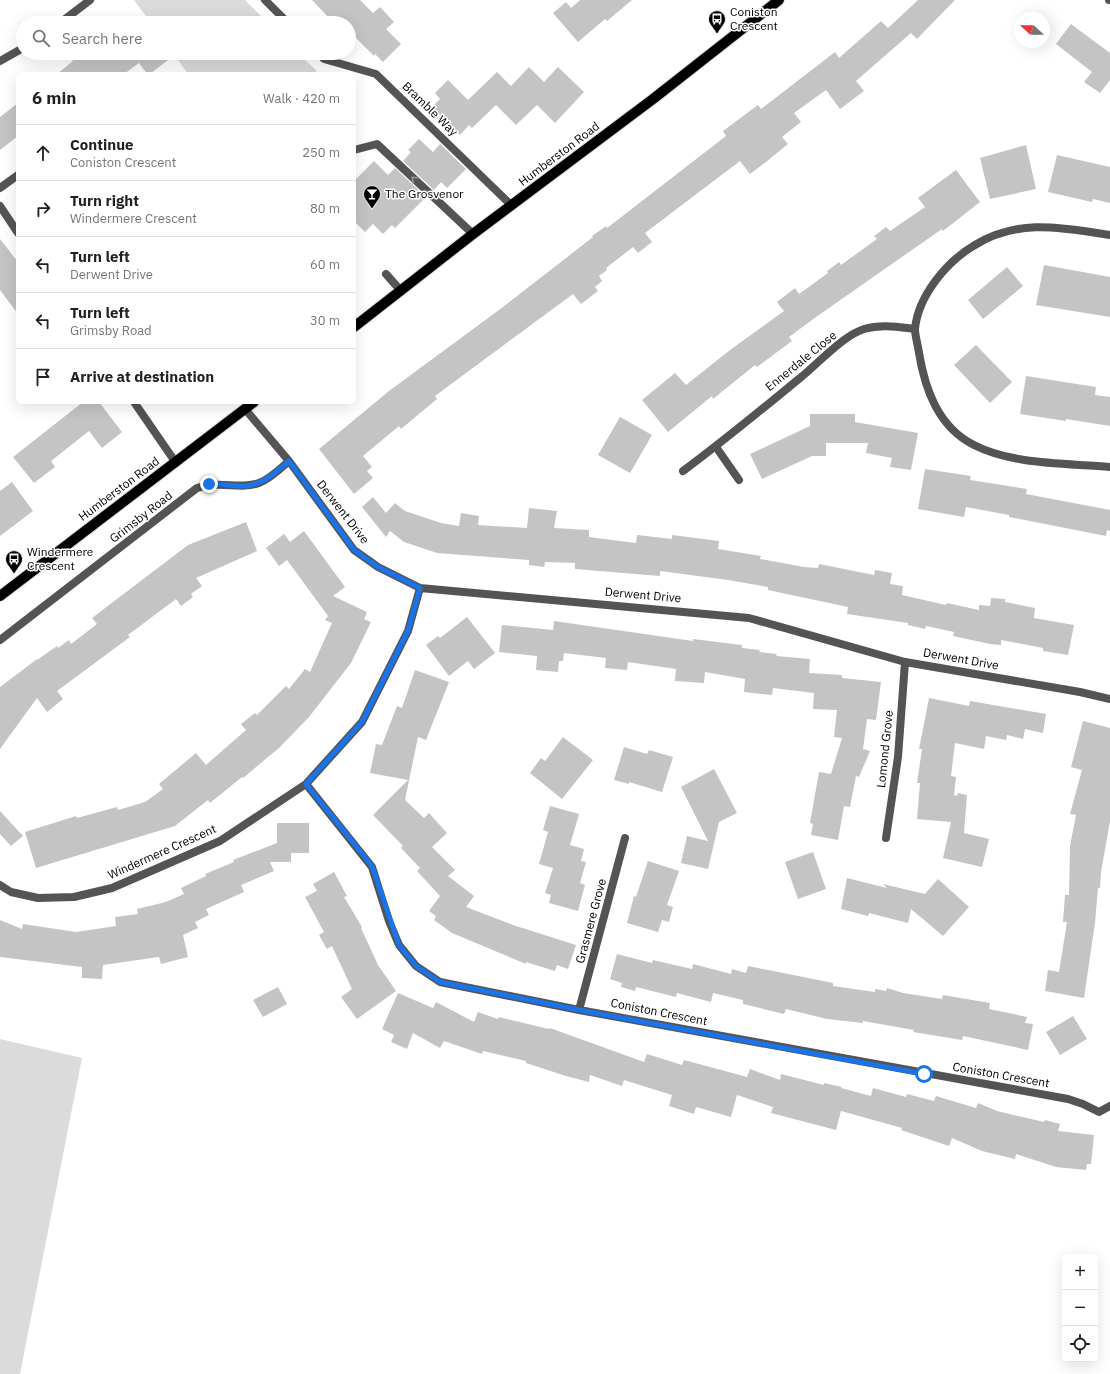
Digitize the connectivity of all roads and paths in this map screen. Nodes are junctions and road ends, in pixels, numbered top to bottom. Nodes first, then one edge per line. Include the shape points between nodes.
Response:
1 (90, 0) edge
2 (265, 0) edge
3 (779, 0) edge
4 (69, 16) edge
5 (281, 16) edge
6 (16, 52) edge
7 (327, 60) edge
8 (0, 61) edge
9 (356, 149) edge
10 (16, 176) edge
11 (0, 188) edge
12 (0, 206) edge
13 (512, 206) junction
14 (16, 230) edge
15 (473, 234) junction
16 (1110, 234) edge
17 (386, 274) dead end
18 (401, 291) junction
19 (356, 325) edge
20 (915, 329) junction
21 (135, 404) edge
22 (251, 404) edge
23 (245, 409) junction
24 (716, 447) junction
25 (289, 461) junction
26 (176, 463) junction
27 (1110, 467) edge
28 (683, 471) dead end
29 (739, 480) dead end
30 (420, 588) junction
31 (0, 596) edge
32 (0, 640) edge
33 (905, 662) junction
34 (1110, 699) edge
35 (306, 784) junction
36 (626, 838) dead end
37 (886, 838) dead end
38 (0, 885) edge
39 (579, 1010) junction
40 (1110, 1106) edge

1 - 4 street
2 - 5 street
3 - 13 main road, Humberston Road
6 - 8 street
7 - 13 street, Bramble Way via 376,74
15 -> 9 street via 377,144
10 - 11 street
12 - 14 street
13 - 15 main road, Humberston Road
15 - 18 main road, Humberston Road
16 - 20 street via 1038,226 1018,229 976,244 957,257 931,288 922,305
17 - 18 street
18 - 19 main road, Humberston Road
20 - 24 street, Ennerdale Close via 876,326 863,329 835,348
20 - 27 street via 923,377 930,399 942,417 972,444 1011,458
21 - 26 street
22 - 23 main road, Humberston Road
23 - 25 street, Derwent Drive
23 - 26 main road, Humberston Road
24 - 28 street, Ennerdale Close
24 - 29 street
25 - 30 street, Derwent Drive via 354,550 378,567
25 - 32 street, Grimsby Road via 259,483 245,486 209,484 197,488
26 - 31 main road, Humberston Road
30 - 33 street, Derwent Drive via 749,618
30 - 35 street, Windermere Crescent via 408,631 362,722
33 - 34 street, Derwent Drive
33 - 37 street, Lomond Grove via 898,757
35 - 38 street, Windermere Crescent via 220,841 112,888 74,898 38,898 11,892
35 - 39 street, Coniston Crescent via 372,866 399,945 416,966 440,982
36 - 39 street, Grasmere Grove
39 - 40 street, Coniston Crescent via 1068,1099 1099,1112

